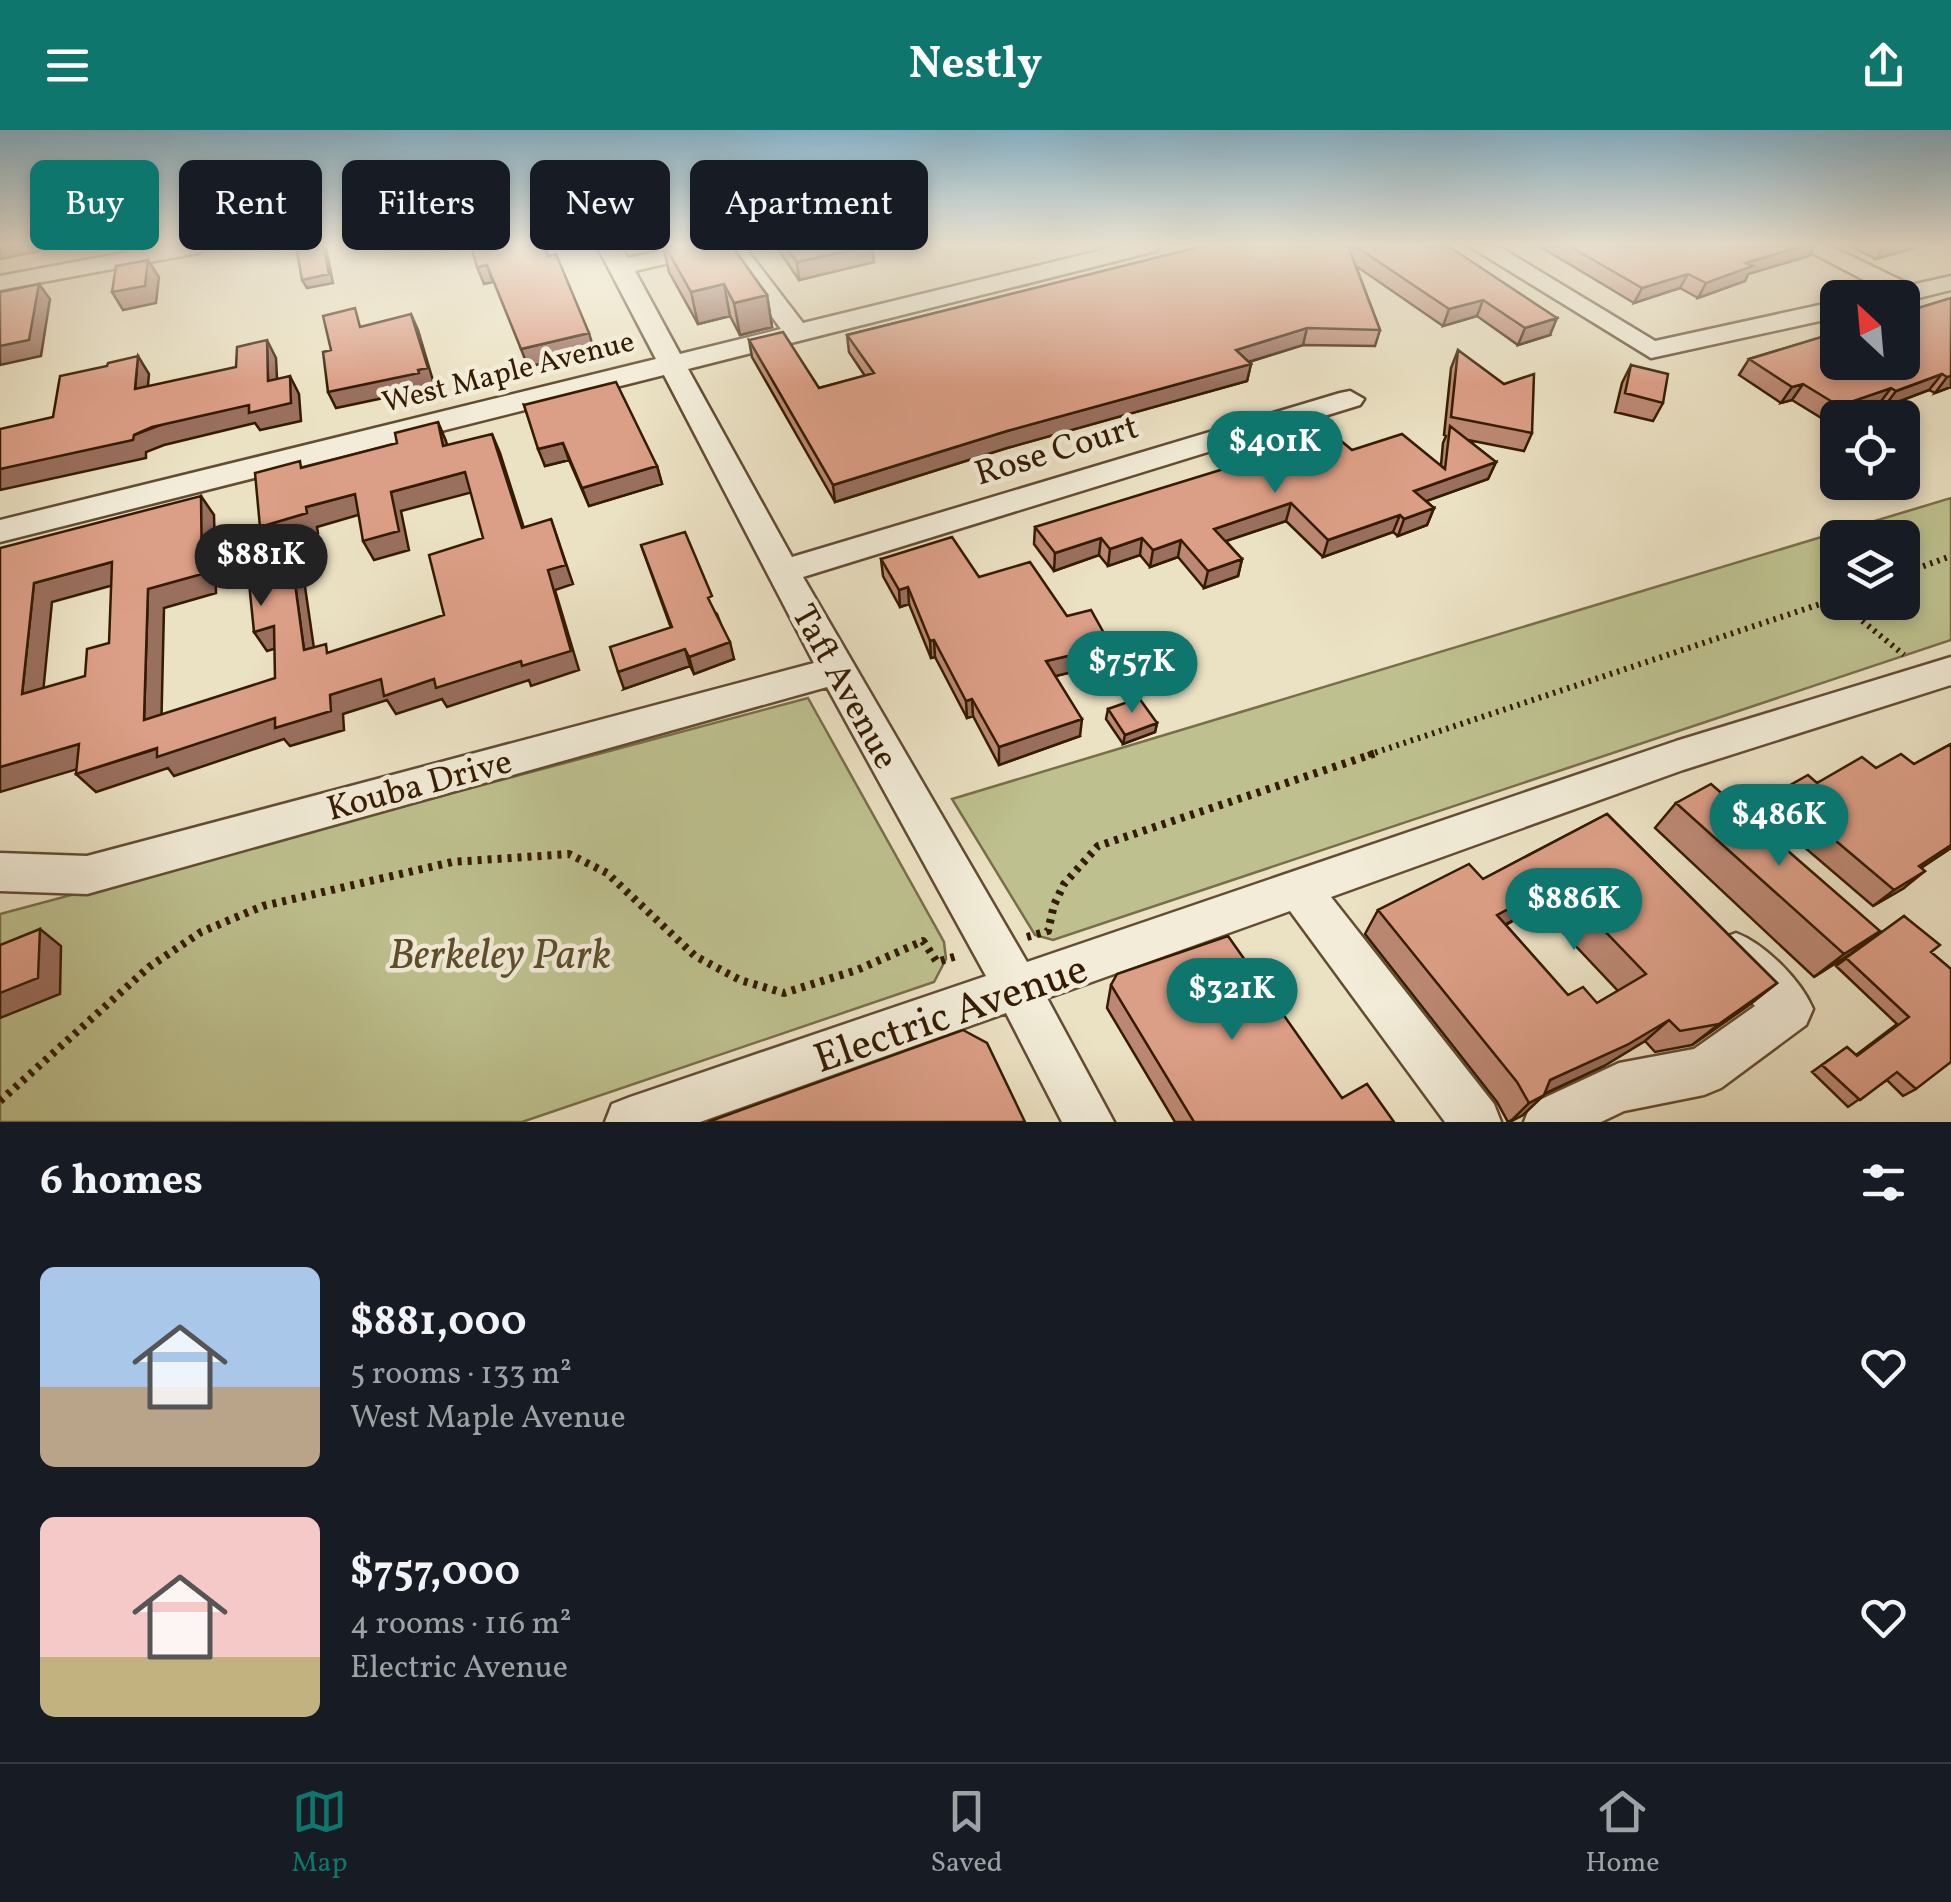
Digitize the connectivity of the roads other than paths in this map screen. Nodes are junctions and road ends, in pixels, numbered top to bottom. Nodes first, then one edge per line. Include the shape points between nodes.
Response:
1 (635, 292) edge
2 (767, 292) edge
3 (961, 292) edge
4 (1557, 292) edge
5 (1820, 313) edge
6 (797, 333) junction
7 (674, 364) junction
8 (1350, 399) dead end
9 (0, 531) edge
10 (784, 571) junction
11 (836, 671) junction
12 (1945, 675) edge
13 (0, 872) edge
14 (1300, 889) junction
15 (1709, 928) edge
16 (1016, 989) junction
17 (630, 1122) edge
18 (1089, 1122) edge
19 (1476, 1122) edge
20 (1548, 1122) edge

1 - 7 street, Taft Avenue
2 - 6 street
3 - 6 street, West Maple Avenue
4 - 5 street via 1651,350
6 - 7 street, West Maple Avenue
7 - 9 street, West Maple Avenue
7 - 10 street, Taft Avenue
8 - 10 street, Rose Court
10 - 11 street, Taft Avenue
11 - 13 street, Kouba Drive via 87,875
11 - 16 street, Taft Avenue
12 - 14 street, Electric Avenue via 1676,757 1587,806
14 - 16 street, Electric Avenue
14 - 19 street
15 - 20 street via 1790,1008 1704,1071 1620,1087
16 - 17 street, Electric Avenue
16 - 18 street, Taft Avenue

